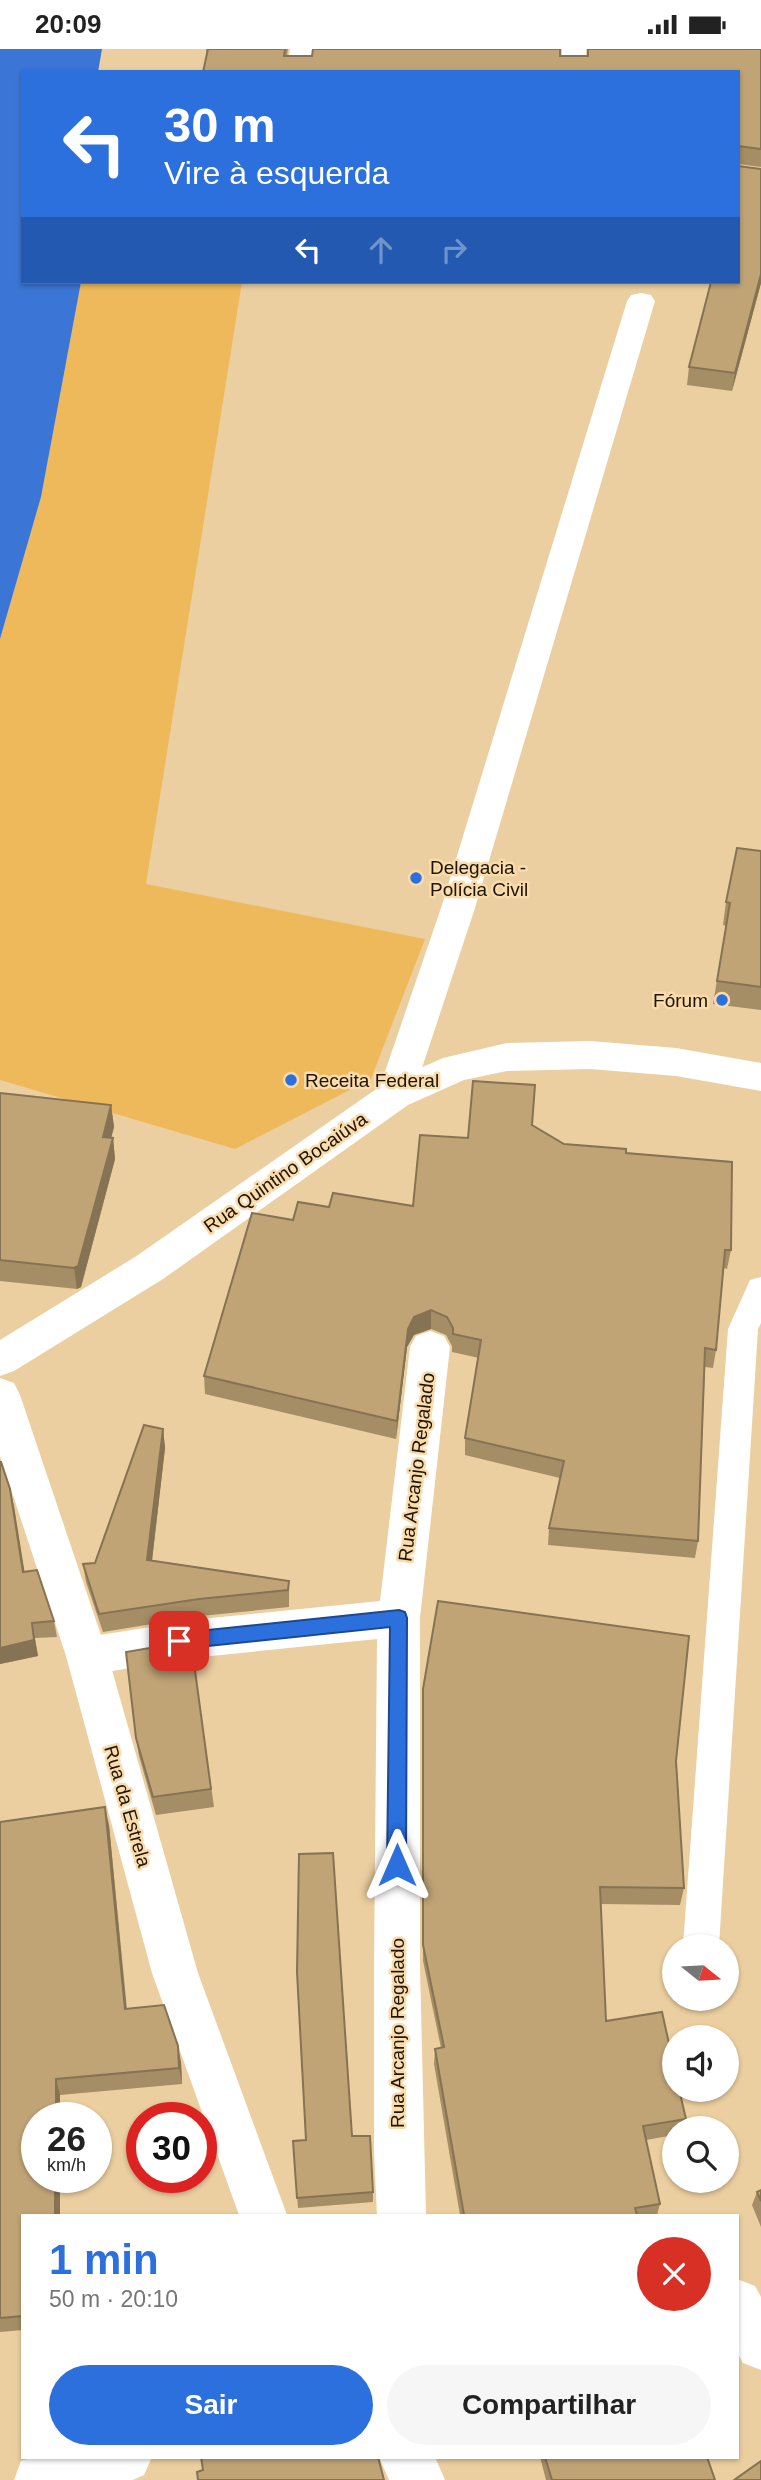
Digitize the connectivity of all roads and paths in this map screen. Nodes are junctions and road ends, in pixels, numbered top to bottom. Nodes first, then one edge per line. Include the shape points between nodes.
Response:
1 (302, 49) edge
2 (574, 49) edge
3 (299, 70) edge
4 (573, 70) edge
5 (641, 301) dead end
6 (761, 1077) edge
7 (396, 1095) junction
8 (761, 1289) edge
9 (430, 1347) dead end
10 (0, 1360) edge
11 (0, 1395) edge
12 (399, 1618) junction
13 (87, 1656) junction
14 (702, 1934) edge
15 (263, 2214) edge
16 (401, 2214) edge
17 (739, 2307) edge
18 (761, 2344) edge
19 (119, 2459) edge
20 (406, 2459) edge
21 (40, 2480) edge
22 (419, 2480) edge

1 - 3 street
2 - 4 street
5 - 7 street via 458,908
6 - 7 street, Rua Quintino Bocaiúva via 676,1062 590,1055 507,1057 456,1068
7 - 10 street, Rua Quintino Bocaiúva via 149,1268
8 - 14 lane via 743,1329
9 - 12 street, Rua Arcanjo Regalado
11 - 13 street, Rua da Estrela
12 - 13 street via 201,1638
12 - 16 street, Rua Arcanjo Regalado
13 - 15 street, Rua da Estrela via 175,1973
17 - 18 street
19 - 21 street
20 - 22 street

